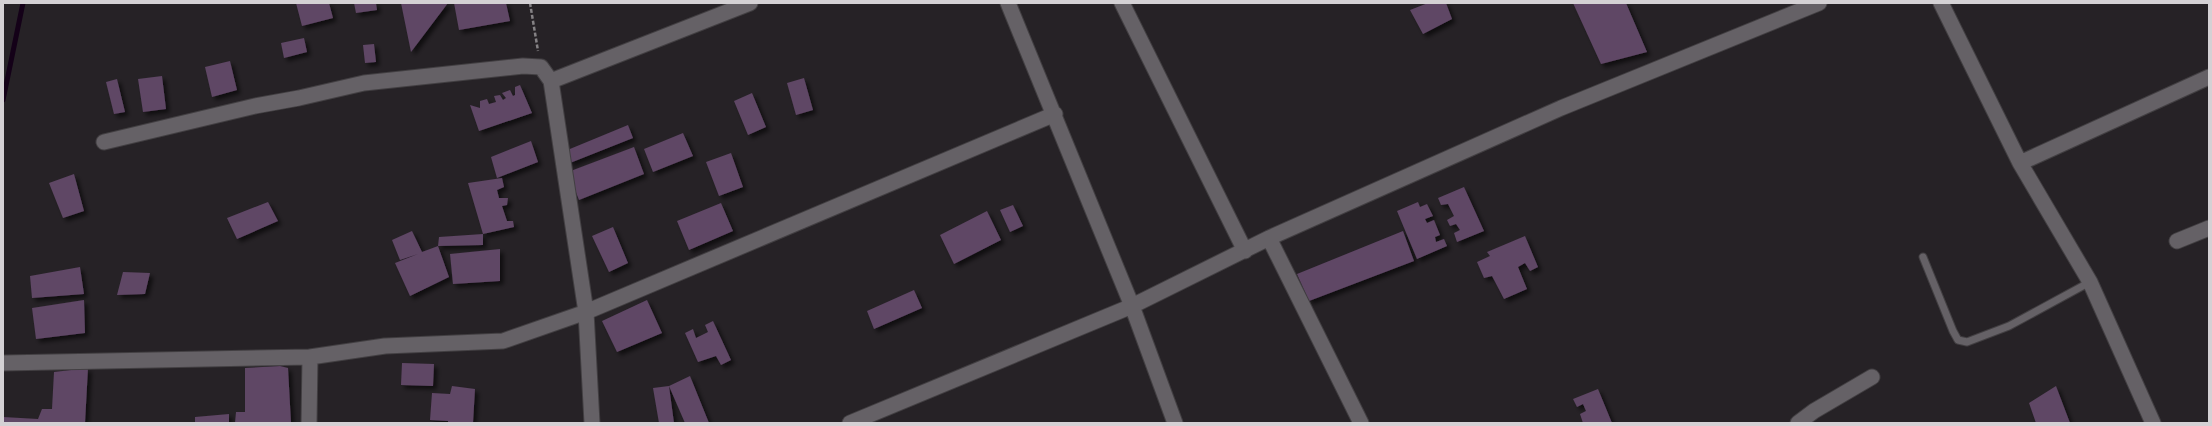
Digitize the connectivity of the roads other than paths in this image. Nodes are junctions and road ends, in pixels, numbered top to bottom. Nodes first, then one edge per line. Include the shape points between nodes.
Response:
1 (750, 3) edge
2 (1008, 3) edge
3 (1122, 3) edge
4 (1819, 3) edge
5 (1941, 3) edge
6 (2209, 77) edge
7 (551, 81) junction
8 (1055, 114) junction
9 (104, 142) dead end
10 (2020, 163) junction
11 (2209, 228) edge
12 (1269, 238) junction
13 (2177, 241) dead end
14 (1245, 251) junction
15 (1923, 258) dead end
16 (2090, 282) junction
17 (1132, 306) junction
18 (586, 312) junction
19 (310, 357) junction
20 (3, 363) edge
21 (1872, 377) dead end
22 (309, 423) edge
23 (592, 423) edge
24 (850, 423) edge
25 (1175, 423) edge
26 (1360, 423) edge
27 (1798, 423) edge
28 (2153, 423) edge

1 - 7 street
2 - 8 street
3 - 14 street
4 - 12 street via 1562,108
5 - 10 street
6 - 10 street
7 - 9 street via 541,67 522,66 364,83
7 - 18 street
8 - 17 street
8 - 18 street
10 - 16 street
11 - 13 street
12 - 14 street
12 - 26 street
14 - 17 street
15 - 16 lane via 1958,340 1967,342 2009,326
16 - 28 street
17 - 24 street
17 - 25 street
18 - 19 street via 503,341 385,346
18 - 23 street
19 - 20 street
19 - 22 street
21 - 27 street

